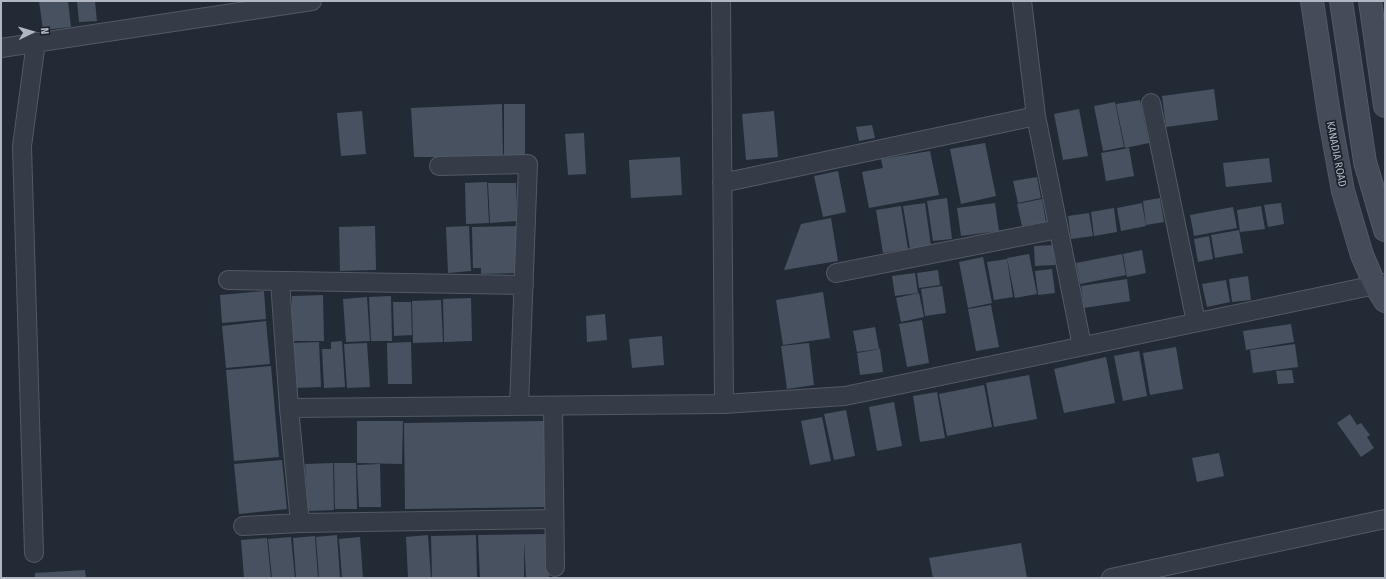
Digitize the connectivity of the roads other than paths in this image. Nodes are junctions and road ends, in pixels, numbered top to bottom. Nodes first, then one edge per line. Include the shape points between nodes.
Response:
1 (312, 1) edge
2 (721, 1) edge
3 (1022, 1) edge
4 (1312, 1) edge
5 (1341, 1) edge
6 (1370, 1) edge
7 (36, 42) junction
8 (1, 48) edge
9 (1151, 102) dead end
10 (1385, 106) edge
11 (1036, 116) junction
12 (439, 166) dead end
13 (722, 183) junction
14 (1058, 229) junction
15 (1385, 230) edge
16 (836, 273) dead end
17 (228, 280) dead end
18 (280, 281) junction
19 (524, 285) junction
20 (1382, 289) edge
21 (1196, 322) junction
22 (1082, 346) junction
23 (724, 404) junction
24 (519, 406) junction
25 (553, 406) junction
26 (289, 408) junction
27 (1385, 518) edge
28 (554, 519) junction
29 (300, 523) junction
30 (243, 526) dead end
31 (34, 553) dead end
32 (555, 567) dead end
33 (1111, 578) edge

1 - 7 street
2 - 13 street
3 - 11 street
4 - 20 main road, KANADIA ROAD via 1343,191 1362,255
5 - 15 main road via 1366,162
6 - 10 main road
7 - 8 street
7 - 31 street via 22,146
9 - 21 street
11 - 13 street
11 - 14 street
12 - 19 street via 528,164
13 - 23 street
14 - 16 street
14 - 22 street
17 - 18 street
18 - 19 street
18 - 26 street
19 - 24 street
20 - 21 street
21 - 22 street
22 - 23 street via 845,396
23 - 25 street
24 - 25 street
24 - 26 street
25 - 28 street
26 - 29 street
27 - 33 street
28 - 29 street
28 - 32 street
29 - 30 street

